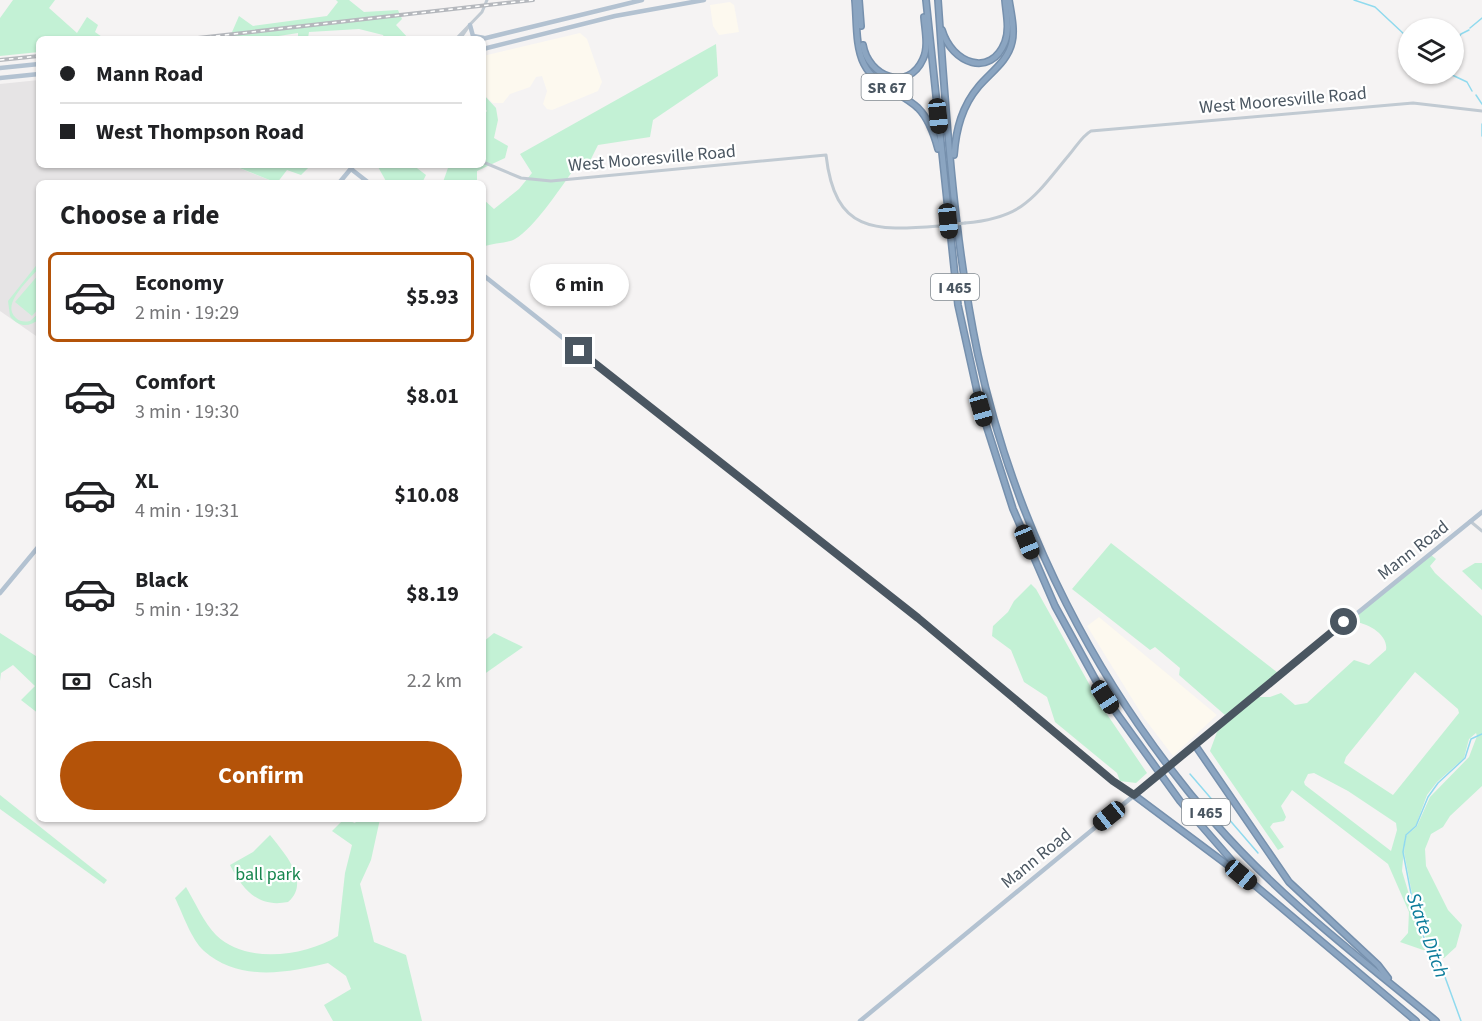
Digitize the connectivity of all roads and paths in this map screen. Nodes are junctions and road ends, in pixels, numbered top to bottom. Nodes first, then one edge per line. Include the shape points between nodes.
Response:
1 (487, 0) edge
2 (642, 0) edge
3 (704, 0) edge
4 (925, 0) edge
5 (938, 0) edge
6 (1007, 0) edge
7 (858, 1) edge
8 (939, 17) junction
9 (470, 26) junction
10 (461, 36) edge
11 (473, 36) edge
12 (486, 39) edge
13 (486, 48) edge
14 (36, 64) edge
15 (0, 68) edge
16 (36, 74) edge
17 (0, 78) edge
18 (1482, 111) edge
19 (942, 162) junction
20 (486, 163) edge
21 (352, 168) edge
22 (354, 168) edge
23 (953, 168) junction
24 (342, 180) edge
25 (366, 180) edge
26 (486, 276) edge
27 (1482, 512) edge
28 (1470, 521) junction
29 (1482, 531) edge
30 (36, 550) edge
31 (0, 593) edge
32 (1195, 745) junction
33 (1134, 795) junction
34 (1253, 885) junction
35 (1396, 988) junction
36 (860, 1021) edge
37 (1416, 1021) edge
38 (1436, 1021) edge

1 - 9 street
2 - 12 main road
3 - 13 main road via 615,16
4 - 7 highway via 925,55 912,72 896,77 880,73 866,56
4 - 19 highway, I 465
5 - 8 highway, I 465
6 - 8 highway via 1006,40 997,54 984,61 968,62 954,54
6 - 23 highway via 1014,32 1012,43 963,110
7 - 19 highway, SR 67 via 864,64 877,80 924,114
8 - 23 highway, I 465
9 - 10 street
9 - 11 main road
14 - 15 main road
16 - 17 main road
18 - 20 street, West Mooresville Road, bridge via 1413,102 1087,133 1034,197 1004,217 886,229 856,218 843,207 834,193 826,156 550,181 524,178
19 - 34 highway, I 465 via 955,283 968,357 996,460 1033,558 1069,634 1120,721 1180,801
21 - 24 main road
22 - 25 main road
23 - 35 highway, I 465 via 966,292 993,415 1033,531 1082,634 1138,724 1214,822 1297,905
26 - 33 main road via 918,618
27 - 28 main road, Mann Road
28 - 29 street
28 - 32 main road, Mann Road
30 - 31 main road
32 - 33 main road, Mann Road, bridge
32 - 35 highway via 1289,882 1378,965
33 - 34 highway via 1187,831
33 - 36 main road, Mann Road
34 - 37 highway, I 465
35 - 38 highway, I 465

